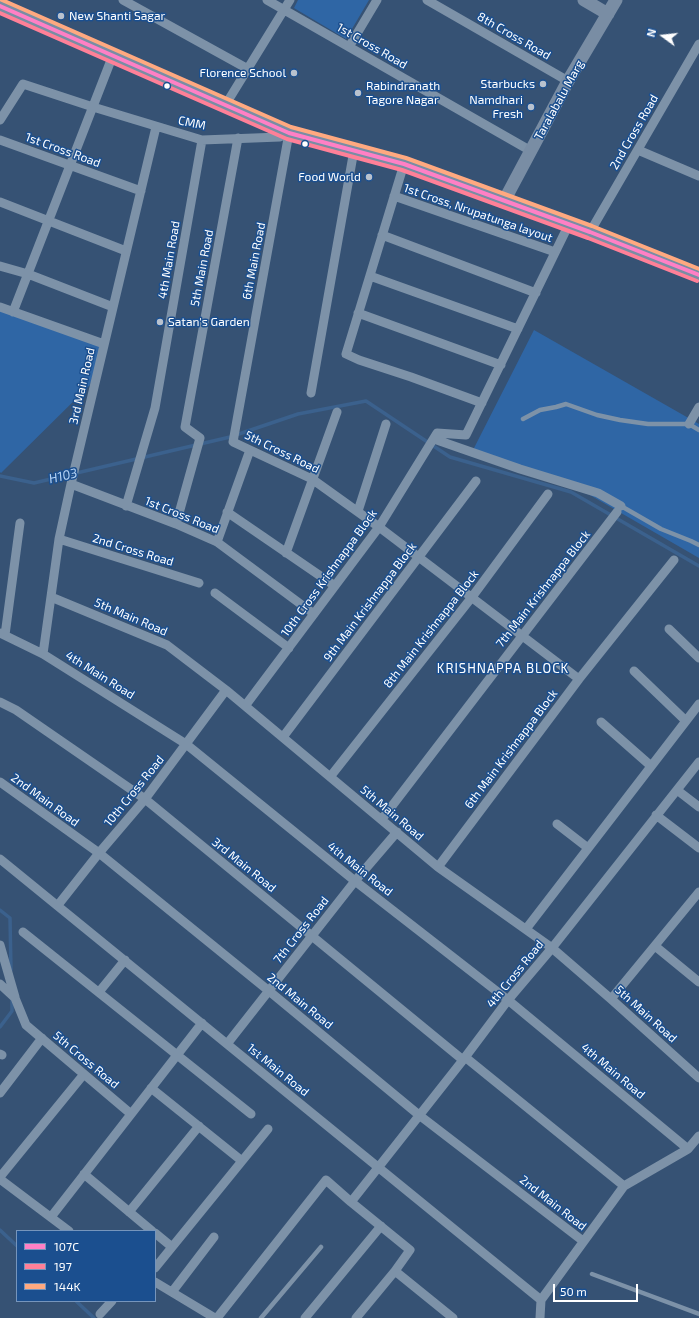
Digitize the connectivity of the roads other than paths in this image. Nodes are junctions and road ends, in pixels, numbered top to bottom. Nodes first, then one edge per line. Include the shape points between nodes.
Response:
1 (122, 0) edge
2 (267, 0) edge
3 (290, 0) edge
4 (377, 0) edge
5 (427, 0) edge
6 (584, 0) edge
7 (616, 0) edge
8 (0, 6) edge
9 (284, 10) junction
10 (608, 14) junction
11 (699, 44) edge
12 (349, 47) junction
13 (113, 55) junction
14 (248, 69) junction
15 (568, 81) junction
16 (226, 104) junction
17 (93, 107) junction
18 (0, 118) edge
19 (156, 127) junction
20 (290, 133) junction
21 (238, 138) junction
22 (0, 140) edge
23 (202, 140) junction
24 (354, 150) junction
25 (638, 150) junction
26 (531, 151) junction
27 (404, 164) junction
28 (71, 166) junction
29 (698, 174) edge
30 (141, 191) junction
31 (394, 196) junction
32 (504, 201) junction
33 (0, 202) edge
34 (49, 221) junction
35 (569, 224) junction
36 (590, 232) junction
37 (382, 235) junction
38 (126, 251) junction
39 (555, 252) junction
40 (0, 266) edge
41 (28, 274) junction
42 (699, 275) edge
43 (370, 276) junction
44 (536, 293) junction
45 (0, 307) edge
46 (113, 307) junction
47 (14, 312) junction
48 (358, 312) junction
49 (518, 329) junction
50 (104, 344) junction
51 (501, 365) junction
52 (311, 393) dead end
53 (482, 403) junction
54 (699, 407) edge
55 (337, 412) dead end
56 (523, 419) dead end
57 (386, 424) dead end
58 (689, 424) junction
59 (699, 430) edge
60 (434, 439) junction
61 (233, 442) joint
62 (250, 450) junction
63 (312, 479) junction
64 (476, 481) dead end
65 (71, 482) junction
66 (548, 494) dead end
67 (126, 506) junction
68 (619, 509) junction
69 (228, 512) junction
70 (358, 512) junction
71 (20, 523) dead end
72 (176, 524) junction
73 (380, 527) junction
74 (59, 539) junction
75 (217, 542) junction
76 (699, 545) edge
77 (286, 553) junction
78 (419, 557) junction
79 (674, 560) dead end
80 (199, 583) dead end
81 (335, 586) junction
82 (215, 593) dead end
83 (51, 597) junction
84 (472, 597) junction
85 (314, 614) junction
86 (669, 629) dead end
87 (3, 634) edge
88 (522, 636) junction
89 (289, 648) junction
90 (43, 654) junction
91 (699, 658) edge
92 (634, 672) dead end
93 (580, 679) junction
94 (226, 690) junction
95 (0, 702) edge
96 (699, 704) edge
97 (245, 706) junction
98 (686, 721) junction
99 (601, 722) dead end
100 (282, 737) junction
101 (186, 744) junction
102 (699, 762) edge
103 (651, 766) junction
104 (330, 777) junction
105 (0, 782) edge
106 (677, 790) junction
107 (145, 799) junction
108 (699, 807) edge
109 (656, 815) junction
110 (382, 820) junction
111 (557, 824) dead end
112 (397, 832) junction
113 (588, 848) junction
114 (699, 848) edge
115 (99, 853) junction
116 (0, 859) edge
117 (438, 867) junction
118 (355, 880) junction
119 (699, 892) edge
120 (58, 905) junction
121 (526, 928) junction
122 (23, 932) dead end
123 (312, 936) junction
124 (0, 945) edge
125 (655, 946) junction
126 (552, 948) junction
127 (125, 960) junction
128 (699, 982) edge
129 (269, 991) junction
130 (99, 992) junction
131 (10, 993) edge
132 (611, 998) junction
133 (508, 1000) junction
134 (202, 1024) junction
135 (42, 1038) junction
136 (227, 1044) junction
137 (178, 1055) junction
138 (464, 1059) junction
139 (84, 1074) junction
140 (699, 1078) edge
141 (151, 1088) junction
142 (0, 1093) edge
143 (131, 1114) junction
144 (251, 1114) dead end
145 (420, 1115) junction
146 (199, 1126) junction
147 (268, 1128) dead end
148 (699, 1136) edge
149 (688, 1149) junction
150 (699, 1151) edge
151 (242, 1161) junction
152 (378, 1168) junction
153 (84, 1174) junction
154 (0, 1178) edge
155 (624, 1186) junction
156 (351, 1202) junction
157 (129, 1212) junction
158 (51, 1217) junction
159 (381, 1226) junction
160 (68, 1230) edge
161 (151, 1230) edge
162 (156, 1234) edge
163 (214, 1237) dead end
164 (583, 1241) junction
165 (172, 1247) junction
166 (321, 1247) dead end
167 (156, 1267) edge
168 (395, 1270) junction
169 (592, 1274) dead end
170 (156, 1283) edge
171 (172, 1292) junction
172 (541, 1300) junction
173 (111, 1302) edge
174 (100, 1314) dead end
175 (699, 1314) edge
176 (216, 1318) edge
177 (261, 1318) edge
178 (305, 1318) edge
179 (356, 1318) edge
180 (453, 1318) edge
181 (540, 1318) edge

1 - 14 street
2 - 9 street
3 - 9 street
4 - 12 street
5 - 15 street, 8th Cross Road
6 - 10 street
7 - 10 street, Taralabalu Marg
8 - 13 street
9 - 12 street, 1st Cross Road
9 - 14 street
10 - 15 street, Taralabalu Marg
11 - 25 street, 2nd Cross Road
12 - 26 street, 1st Cross Road
13 - 16 street
13 - 17 street
14 - 16 street
15 - 26 street, Taralabalu Marg
16 - 20 street
17 - 18 street, CMM via 23,84
17 - 19 street, CMM
17 - 28 street
19 - 23 street, CMM
19 - 30 street, 3rd Main Road
20 - 21 street, CMM via 280,136
20 - 24 street
20 - 61 street, 6th Main Road
21 - 23 street, CMM
21 - 72 street, 5th Main Road via 185,427 200,438
22 - 28 street, 1st Cross Road
23 - 67 street, 4th Main Road via 155,408
24 - 27 street
24 - 52 street
25 - 29 street
25 - 36 street, 2nd Cross Road
26 - 32 street, Taralabalu Marg
27 - 31 street
27 - 32 street
28 - 30 street, 1st Cross Road
28 - 34 street
30 - 38 street, 3rd Main Road
31 - 37 street
31 - 39 street, 1st Cross, Nrupatunga layout
32 - 35 street
33 - 34 street
34 - 38 street
34 - 41 street
35 - 36 street
35 - 39 street
36 - 42 street
37 - 43 street
37 - 44 street
38 - 46 street, 3rd Main Road
39 - 44 street
40 - 41 street
41 - 46 street
41 - 47 street
43 - 48 street
43 - 49 street
44 - 49 street
45 - 47 street
46 - 50 street, 3rd Main Road
47 - 50 street
48 - 51 street
48 - 53 street via 346,354
49 - 51 street
50 - 65 street, 3rd Main Road
51 - 53 street
53 - 60 street via 466,435 437,433
54 - 58 street
55 - 63 street
56 - 58 lane via 540,410 566,404 620,420 648,424
57 - 70 street
58 - 59 lane
60 - 68 street via 598,493
60 - 73 street, 10th Cross Krishnappa Block
61 - 62 street, 5th Cross Road
62 - 63 street, 5th Cross Road
62 - 69 street
63 - 70 street, 5th Cross Road
63 - 77 street
64 - 78 street, 9th Main Krishnappa Block
65 - 67 street, 1st Cross Road
65 - 74 street, 3rd Main Road
66 - 84 street, 8th Main Krishnappa Block
67 - 72 street, 1st Cross Road
68 - 76 lane
68 - 88 street, 7th Main Krishnappa Block
69 - 75 street
69 - 77 street
70 - 73 street, 5th Cross Road
71 - 87 street
72 - 75 street, 1st Cross Road
73 - 78 street
73 - 81 street, 10th Cross Krishnappa Block
74 - 80 street, 2nd Cross Road
74 - 83 street, 3rd Main Road
75 - 85 street, 1st Cross Road
77 - 81 street
78 - 84 street
78 - 100 street, 9th Main Krishnappa Block
79 - 93 street, 6th Main Krishnappa Block
81 - 85 street, 10th Cross Krishnappa Block
82 - 89 street
83 - 90 street, 3rd Main Road
83 - 94 street, 5th Main Road via 168,645
84 - 88 street
84 - 104 street, 8th Main Krishnappa Block
85 - 89 street, 10th Cross Krishnappa Block
86 - 91 street
87 - 90 street, 4th Main Road
88 - 93 street
88 - 110 street, 7th Main Krishnappa Block
89 - 97 street, 10th Cross Krishnappa Block
90 - 101 street, 4th Main Road
92 - 98 street
93 - 117 street, 6th Main Krishnappa Block
94 - 97 street, 5th Main Road
94 - 101 street, 10th Cross Road
95 - 107 street, 3rd Main Road via 16,710
96 - 98 street
97 - 100 street, 5th Main Road
98 - 103 street
99 - 103 street
100 - 104 street, 5th Main Road
101 - 107 street, 10th Cross Road
101 - 118 street, 4th Main Road
102 - 106 street, 4th Cross Road
103 - 113 street
104 - 110 street, 5th Main Road
105 - 115 street, 2nd Main Road
106 - 108 street
106 - 109 street, 4th Cross Road
107 - 115 street, 10th Cross Road
107 - 123 street, 3rd Main Road
109 - 114 street
109 - 126 street, 4th Cross Road
110 - 112 street, 5th Main Road
111 - 113 street
112 - 117 street, 5th Main Road
112 - 118 street, 7th Cross Road
113 - 121 street
115 - 120 street, 10th Cross Road
115 - 129 street, 2nd Main Road
116 - 120 street, 1st Main Road
117 - 121 street, 5th Main Road
118 - 123 street, 7th Cross Road
118 - 133 street, 4th Main Road
119 - 125 street
120 - 127 street, 1st Main Road
121 - 126 street, 5th Main Road
122 - 130 street
123 - 129 street, 7th Cross Road
123 - 138 street, 3rd Main Road
124 - 131 street via 8,973
125 - 128 street
125 - 132 street
126 - 132 street, 5th Main Road
126 - 133 street, 4th Cross Road
127 - 130 street
127 - 134 street, 1st Main Road
129 - 136 street, 7th Cross Road
129 - 145 street, 2nd Main Road
130 - 137 street
131 - 135 street, 5th Cross Road via 26,1025
132 - 140 street, 5th Main Road
133 - 138 street, 4th Cross Road
133 - 149 street, 4th Main Road
134 - 136 street, 1st Main Road
134 - 137 street
135 - 139 street, 5th Cross Road
135 - 142 street
136 - 152 street, 1st Main Road
137 - 141 street
137 - 144 street
138 - 145 street, 4th Cross Road
138 - 155 street, 3rd Main Road
139 - 143 street, 5th Cross Road
139 - 154 street
141 - 143 street
141 - 146 street
143 - 153 street
145 - 152 street, 4th Cross Road
145 - 164 street, 2nd Main Road
146 - 151 street
146 - 157 street
147 - 151 street
148 - 149 street
149 - 150 street
149 - 155 street
151 - 165 street
152 - 156 street, 4th Cross Road
152 - 172 street, 1st Main Road
153 - 157 street
153 - 158 street
154 - 158 street
155 - 164 street
156 - 159 street
156 - 176 street via 326,1180
157 - 161 street
158 - 160 street
159 - 168 street via 410,1250
159 - 178 street
162 - 165 street
163 - 171 street
164 - 172 street
165 - 167 street
166 - 177 lane
168 - 179 street
168 - 180 street
169 - 175 lane
170 - 171 street
171 - 176 street
172 - 181 street
173 - 174 street

